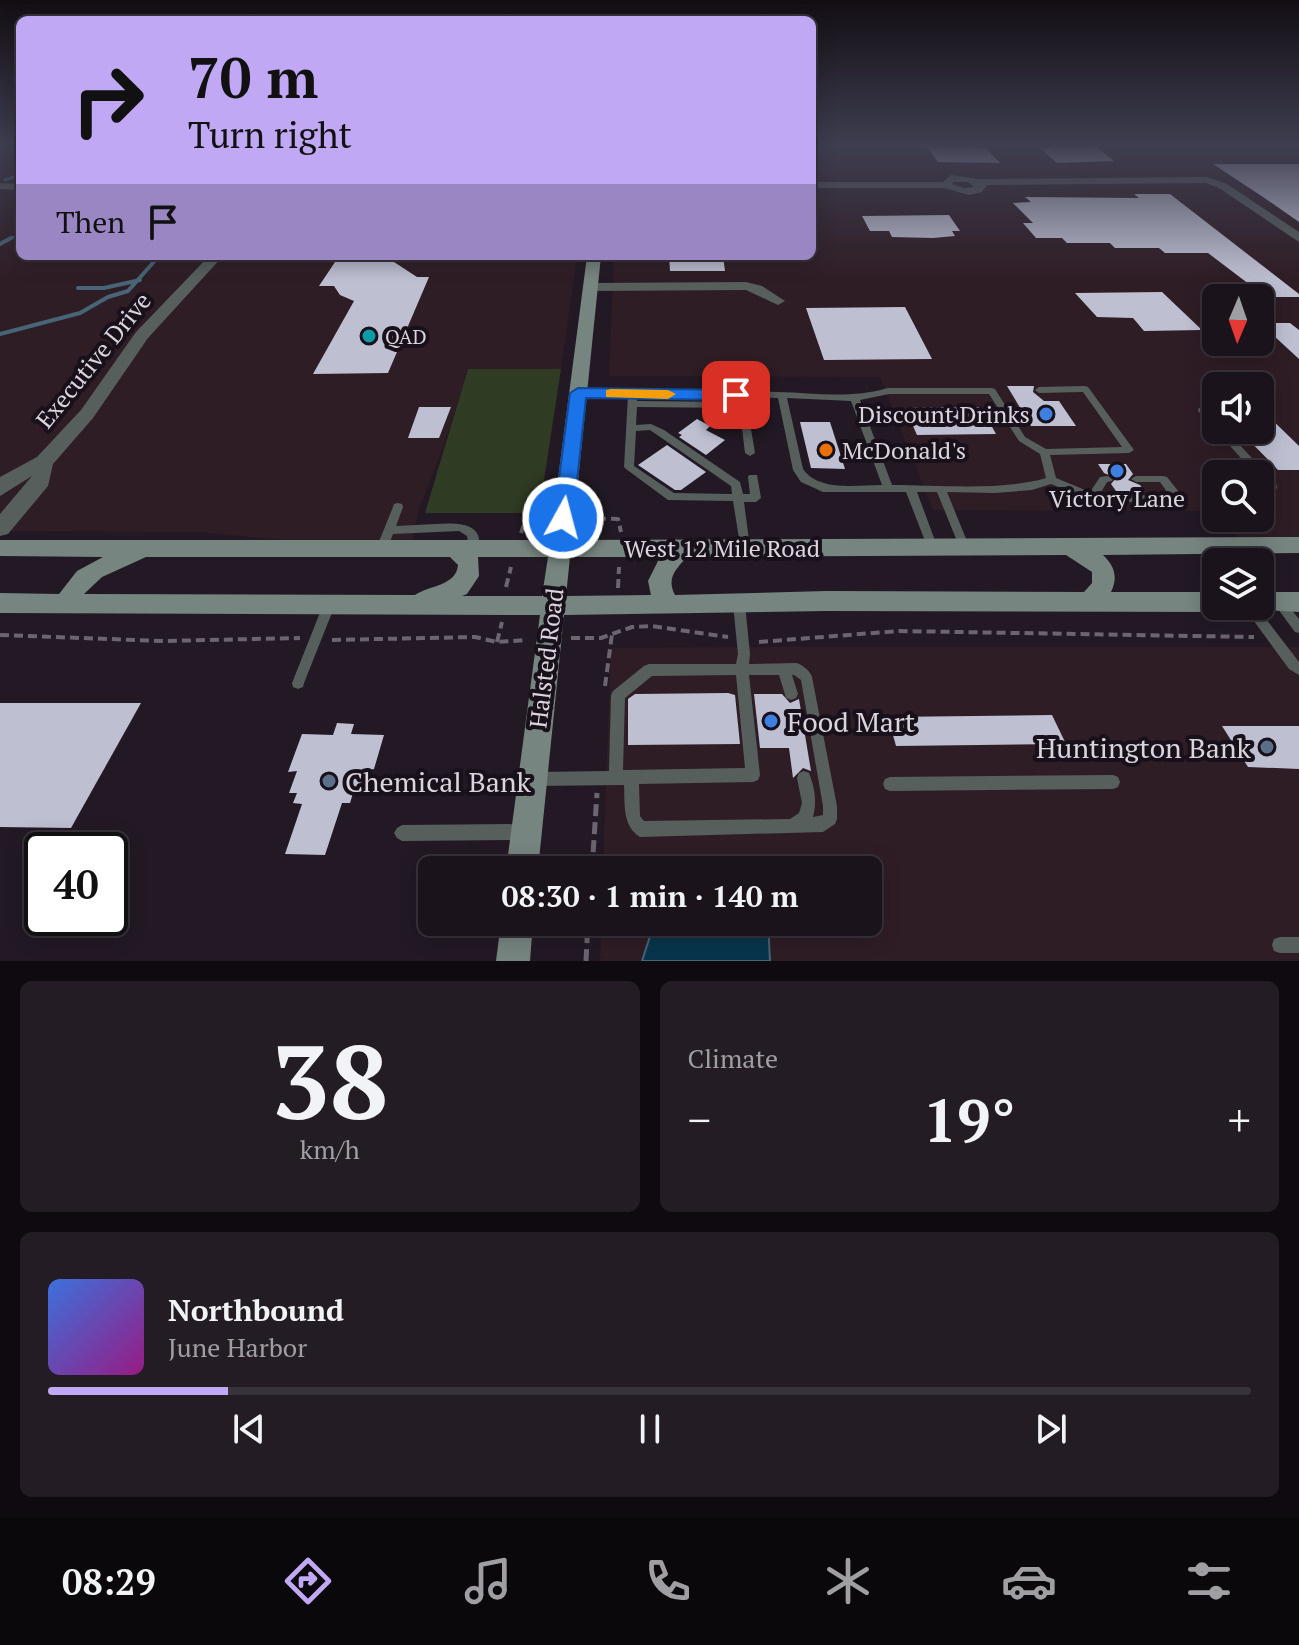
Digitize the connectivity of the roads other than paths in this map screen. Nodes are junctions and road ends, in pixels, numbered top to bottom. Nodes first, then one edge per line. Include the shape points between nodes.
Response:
1 (1227, 189) edge
2 (1299, 238) edge
3 (212, 260) edge
4 (594, 260) edge
5 (591, 287) junction
6 (778, 301) dead end
7 (1039, 390) dead end
8 (578, 393) junction
9 (782, 395) junction
10 (854, 397) junction
11 (632, 399) junction
12 (737, 400) junction
13 (631, 428) junction
14 (1234, 444) edge
15 (1044, 452) junction
16 (750, 453) dead end
17 (1248, 460) edge
18 (44, 462) junction
19 (753, 477) dead end
20 (1108, 479) dead end
21 (1136, 479) dead end
22 (1052, 480) junction
23 (888, 488) junction
24 (910, 488) junction
25 (0, 489) edge
26 (941, 489) junction
27 (1092, 497) junction
28 (738, 498) junction
29 (398, 507) dead end
30 (0, 528) edge
31 (386, 540) junction
32 (1056, 545) junction
33 (1299, 545) edge
34 (932, 546) junction
35 (964, 546) junction
36 (0, 548) edge
37 (560, 548) junction
38 (745, 548) junction
39 (1274, 548) edge
40 (151, 549) junction
41 (682, 549) junction
42 (465, 550) junction
43 (1202, 553) edge
44 (1202, 602) edge
45 (1279, 602) edge
46 (0, 603) edge
47 (1088, 603) junction
48 (67, 604) junction
49 (739, 604) junction
50 (329, 605) junction
51 (405, 605) junction
52 (553, 605) junction
53 (669, 605) junction
54 (1260, 620) edge
55 (1299, 628) edge
56 (784, 669) junction
57 (1299, 669) edge
58 (742, 670) junction
59 (298, 683) dead end
60 (791, 694) dead end
61 (623, 777) junction
62 (804, 778) dead end
63 (531, 779) junction
64 (1113, 782) dead end
65 (890, 784) dead end
66 (791, 826) junction
67 (526, 832) junction
68 (402, 833) dead end
69 (523, 856) edge
70 (516, 936) edge
71 (1280, 945) dead end
72 (1299, 945) edge
73 (513, 961) edge

1 - 2 street
3 - 18 street, Executive Drive via 142,335 87,414
4 - 5 main road, Halsted Road
5 - 6 street via 746,286
5 - 8 main road, Halsted Road
7 - 15 lane via 1085,389 1129,450
8 - 11 lane
8 - 37 main road, Halsted Road
9 - 10 lane
9 - 12 lane
9 - 23 lane via 798,470 805,480 823,488
10 - 15 lane via 888,391 992,391 1022,439
10 - 23 lane
11 - 12 lane
11 - 13 lane
12 - 16 lane via 744,411
13 - 28 lane via 661,432 736,484
13 - 28 lane via 629,467 672,497
14 - 17 lane
15 - 22 lane
18 - 25 street, Executive Drive
18 - 30 street, Executive Drive via 41,481
19 - 28 lane via 756,498
20 - 27 lane
21 - 27 lane via 1163,479 1179,500
22 - 26 lane via 1008,488
22 - 27 lane
23 - 24 lane
24 - 26 lane
24 - 34 lane
26 - 35 lane
28 - 38 lane
29 - 31 lane
31 - 40 main road, West 12 Mile Road
31 - 42 main road, West 12 Mile Road
32 - 35 main road, West 12 Mile Road
32 - 43 main road, West 12 Mile Road
32 - 47 main road via 1088,555 1104,572 1105,588
33 - 39 main road, West 12 Mile Road
34 - 35 main road, West 12 Mile Road
34 - 38 main road, West 12 Mile Road
36 - 40 main road, West 12 Mile Road
37 - 41 main road, West 12 Mile Road
37 - 42 main road, West 12 Mile Road
37 - 52 main road, Halsted Road
38 - 41 main road, West 12 Mile Road
40 - 48 main road via 90,573
41 - 53 main road via 659,579
42 - 51 main road via 468,576 459,587
44 - 47 main road
45 - 55 lane
46 - 48 main road
47 - 49 main road
48 - 50 main road
49 - 53 main road
49 - 58 lane
50 - 51 main road
50 - 59 lane
51 - 52 main road
52 - 53 main road
52 - 63 main road, Halsted Road
54 - 57 lane
56 - 58 lane
56 - 60 lane
56 - 66 lane via 797,669 806,677 830,806 830,819 823,824
58 - 61 lane via 649,670 618,695
58 - 61 lane via 753,775
61 - 63 lane
61 - 66 lane via 640,829
62 - 66 lane via 809,803 805,818
63 - 67 main road, Halsted Road
64 - 65 lane
67 - 68 lane
67 - 69 main road, Halsted Road
70 - 73 main road
71 - 72 lane

